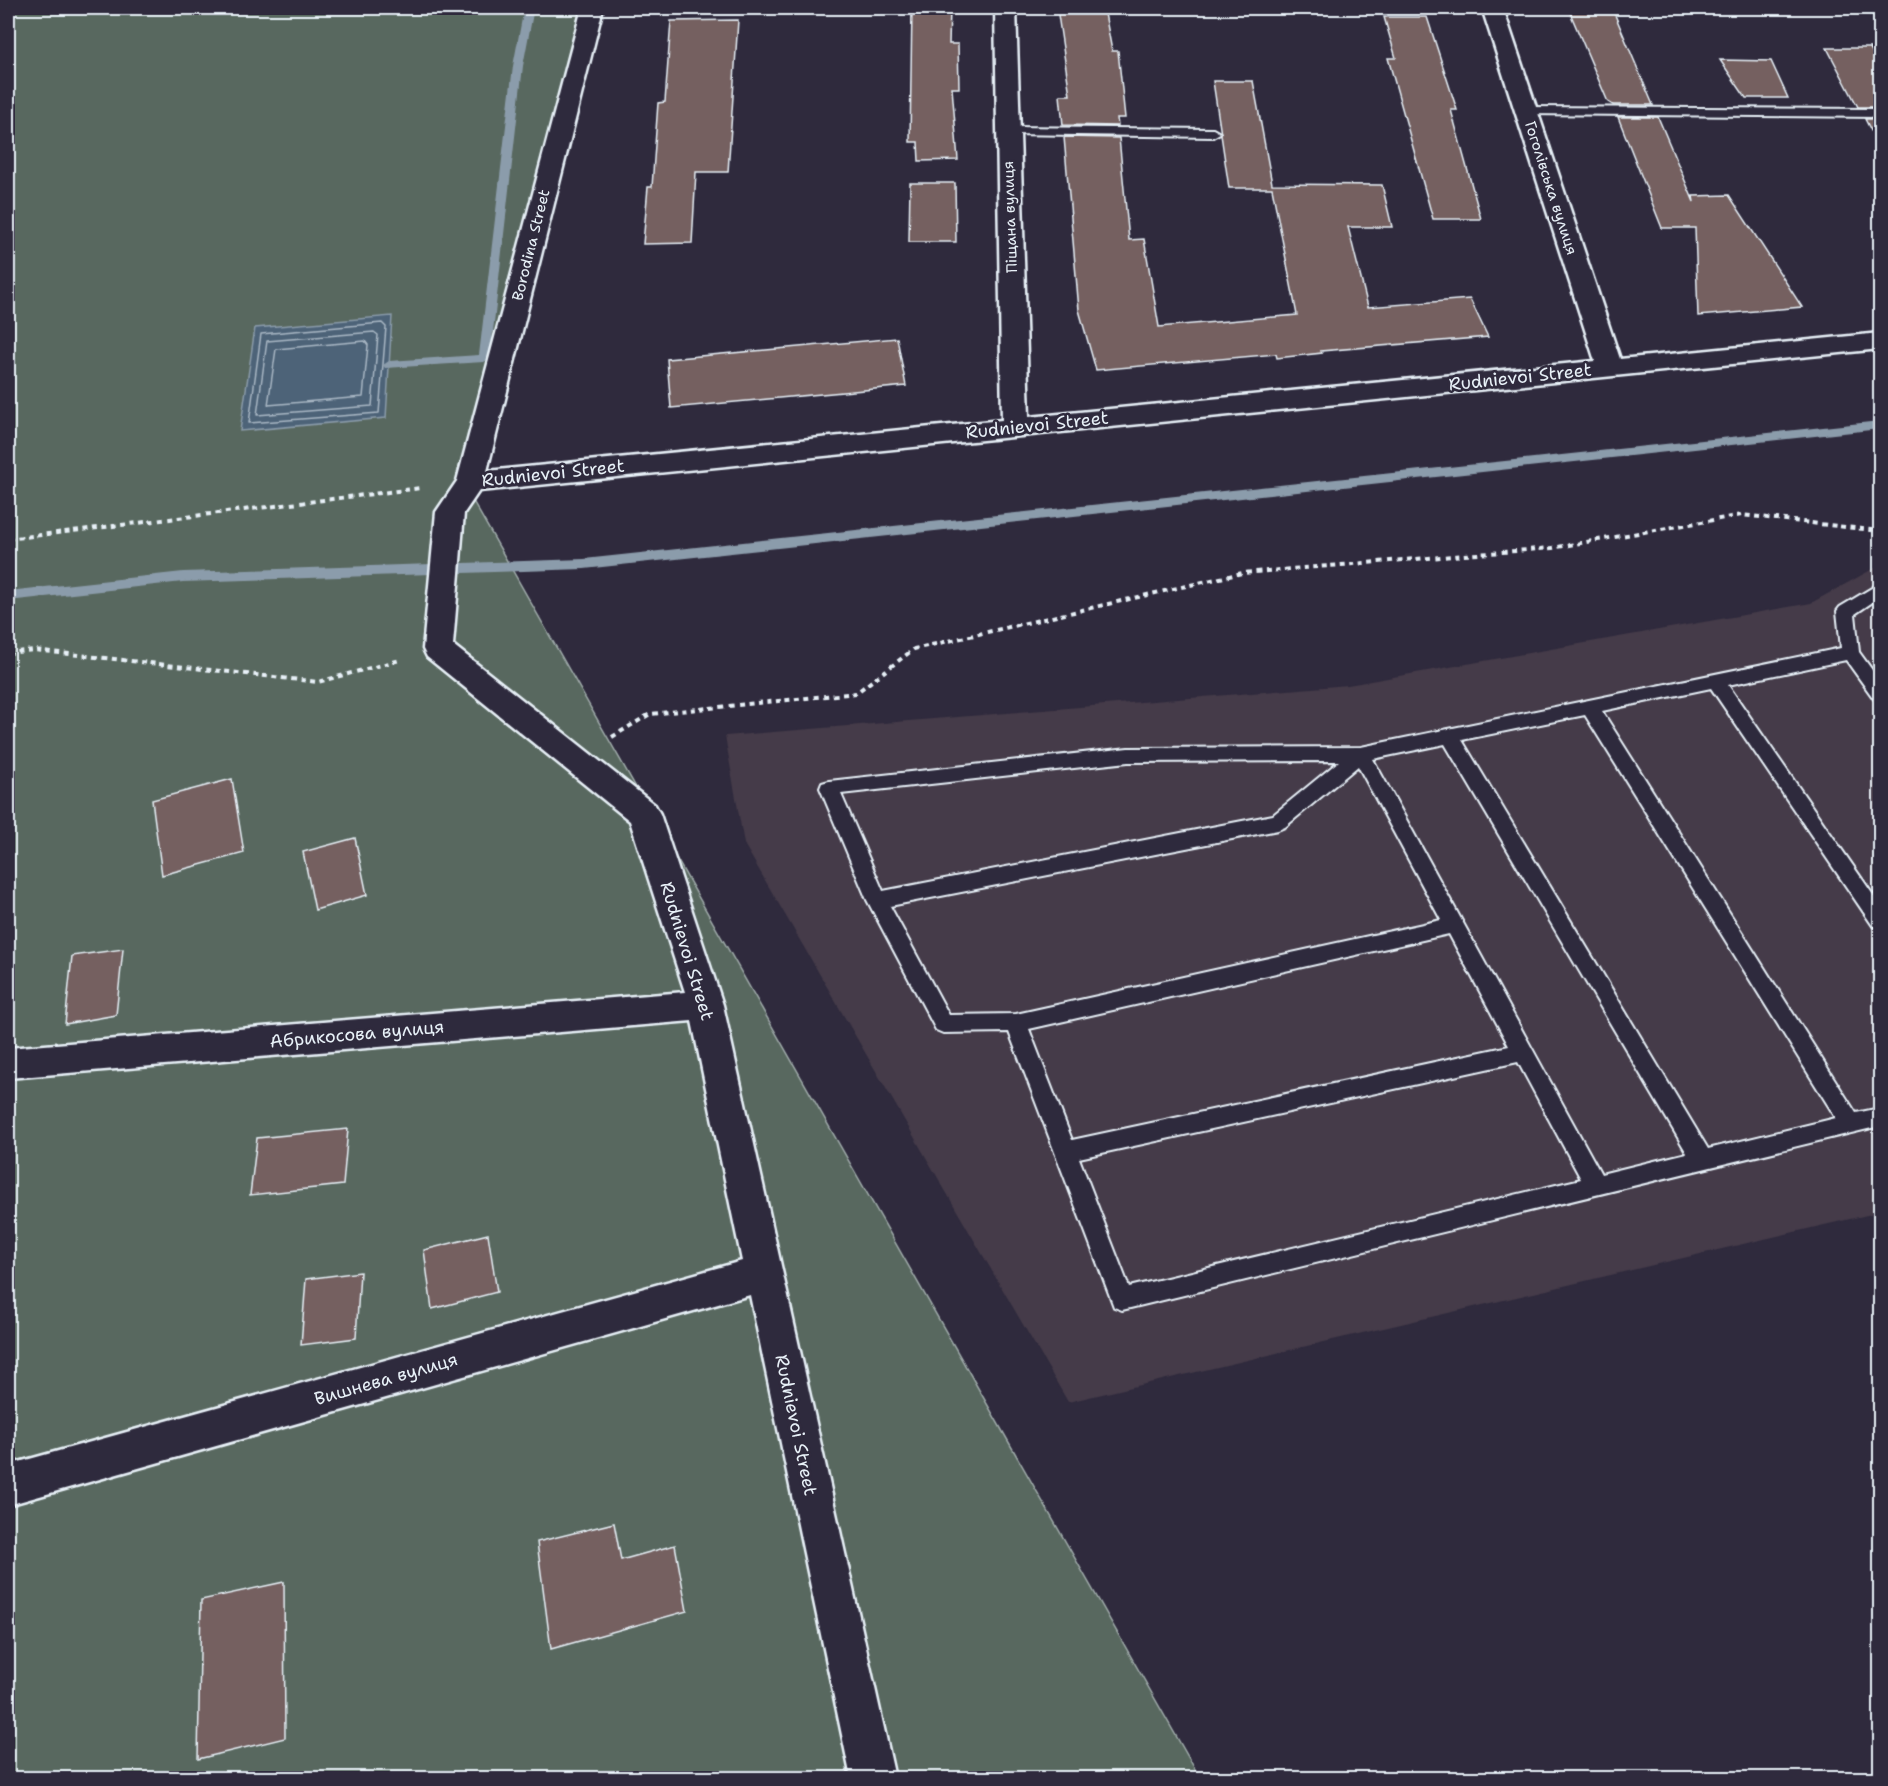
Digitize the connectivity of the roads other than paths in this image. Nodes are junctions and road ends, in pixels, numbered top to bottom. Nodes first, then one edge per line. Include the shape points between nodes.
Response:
1 (592, 8) edge
2 (1005, 8) edge
3 (1492, 8) edge
4 (1526, 111) junction
5 (1881, 113) edge
6 (1008, 131) junction
7 (1213, 133) dead end
8 (1881, 340) edge
9 (1610, 368) junction
10 (1016, 427) junction
11 (470, 482) junction
12 (1881, 589) edge
13 (1850, 653) junction
14 (1716, 681) junction
15 (1881, 694) edge
16 (1590, 707) junction
17 (1450, 736) junction
18 (1361, 754) junction
19 (877, 900) junction
20 (1881, 920) edge
21 (1454, 925) junction
22 (706, 1005) junction
23 (1016, 1023) junction
24 (1523, 1052) junction
25 (8, 1063) edge
26 (1881, 1117) edge
27 (1851, 1124) junction
28 (1065, 1151) junction
29 (1703, 1160) junction
30 (1596, 1186) junction
31 (764, 1273) junction
32 (8, 1485) edge
33 (873, 1779) edge

1 - 11 street, Borodina Street
2 - 6 street, Піщана вулиця
3 - 4 street, Гоголівська вулиця
4 - 5 lane
4 - 9 street, Гоголівська вулиця
6 - 7 lane
6 - 10 street, Піщана вулиця
8 - 9 street, Rudnievoi Street
9 - 10 street, Rudnievoi Street
10 - 11 street, Rudnievoi Street
11 - 22 street, Rudnievoi Street via 450,512 438,649 644,814
12 - 13 lane via 1846,611
13 - 14 lane
13 - 15 lane
14 - 16 lane
14 - 20 lane
16 - 17 lane
16 - 27 lane
17 - 18 lane
17 - 29 lane
18 - 19 lane via 1278,822
18 - 19 lane via 1128,755 829,788
18 - 21 lane
19 - 23 lane via 943,1024
21 - 23 lane
21 - 24 lane
22 - 25 street, Абрикосова вулиця
22 - 31 street, Rudnievoi Street
23 - 28 lane
24 - 28 lane
24 - 30 lane
26 - 27 lane
27 - 29 lane
28 - 30 lane via 1122,1299
29 - 30 lane
31 - 32 street, Вишнева вулиця
31 - 33 street, Rudnievoi Street

